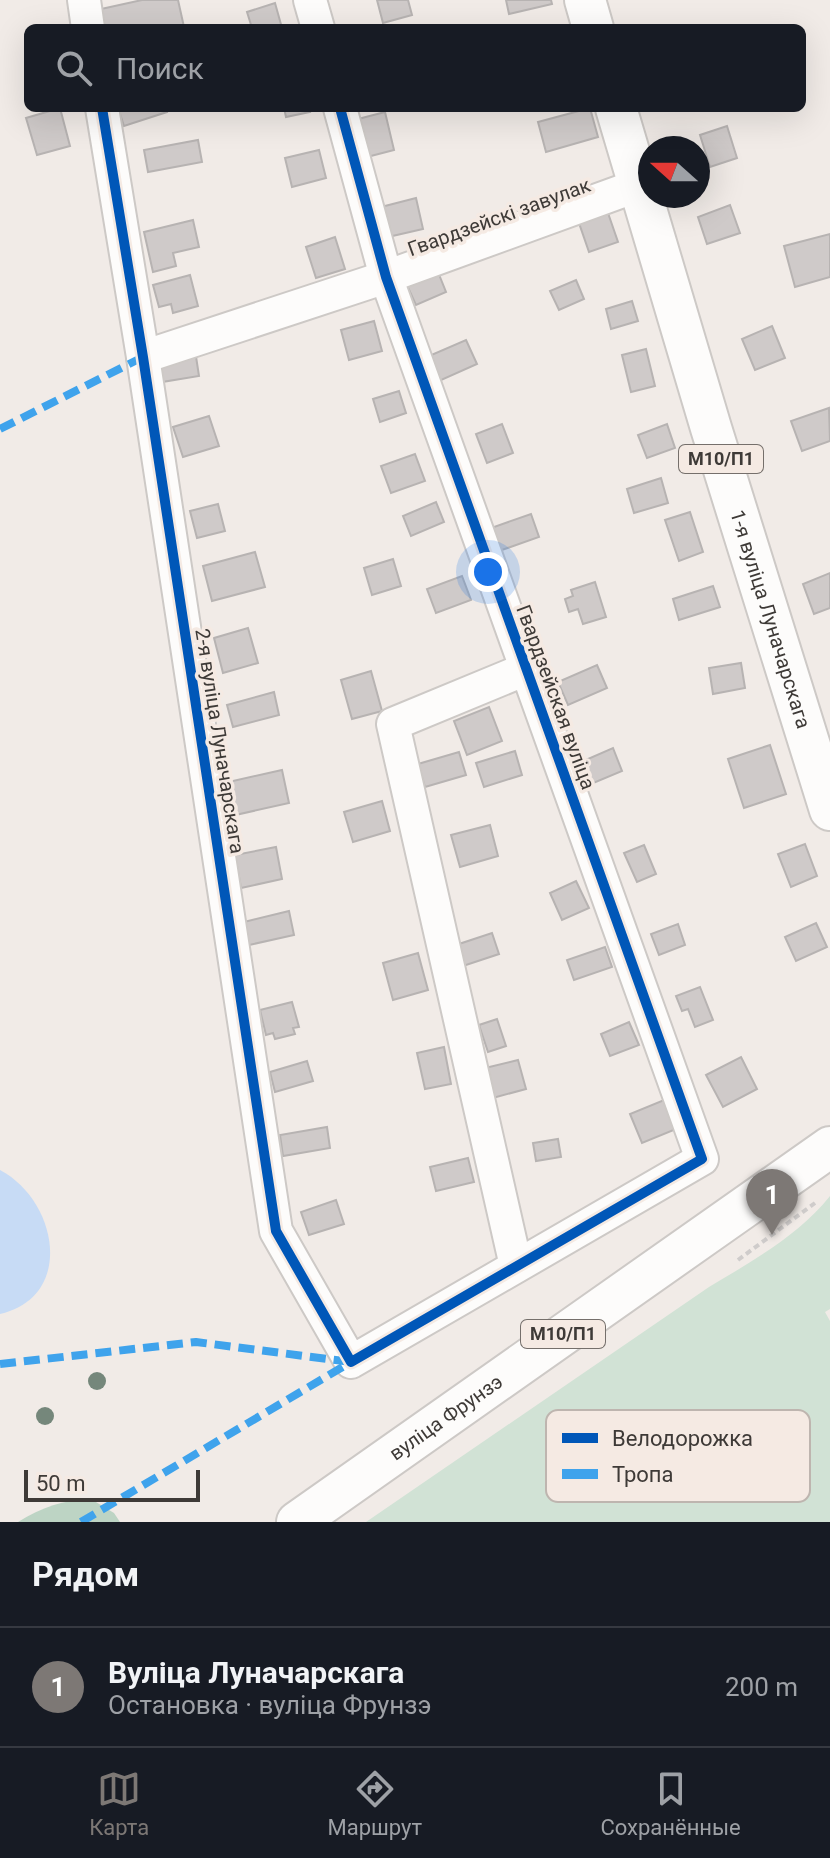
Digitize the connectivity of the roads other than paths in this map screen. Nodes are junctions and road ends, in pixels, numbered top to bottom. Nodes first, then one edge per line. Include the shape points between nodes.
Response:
1 (84, 0) edge
2 (310, 0) edge
3 (585, 0) edge
4 (87, 24) edge
5 (317, 24) edge
6 (592, 24) edge
7 (103, 112) edge
8 (341, 112) edge
9 (617, 112) edge
10 (638, 182) edge
11 (638, 185) edge
12 (646, 208) edge
13 (386, 277) junction
14 (143, 357) junction
15 (526, 669) junction
16 (830, 810) edge
17 (830, 1147) edge
18 (516, 1266) junction
19 (297, 1522) edge

1 - 4 street
2 - 5 street
3 - 6 main road
7 - 14 street, 2-я вуліца Луначарскага
8 - 13 street, Гвардзейская вуліца
9 - 10 main road, 1-я вуліца Луначарскага / М10/П1
11 - 13 street, Гвардзейскі завулак
12 - 16 main road, 1-я вуліца Луначарскага / М10/П1
13 - 14 street, Гвардзейскі завулак
13 - 15 street, Гвардзейская вуліца
14 - 18 street, 2-я вуліца Луначарскага via 276,1231 351,1362
15 - 18 street, Гвардзейская вуліца via 393,724
15 - 18 street, Гвардзейская вуліца via 702,1159
17 - 19 main road, вуліца Фрунзэ / М10/П1

